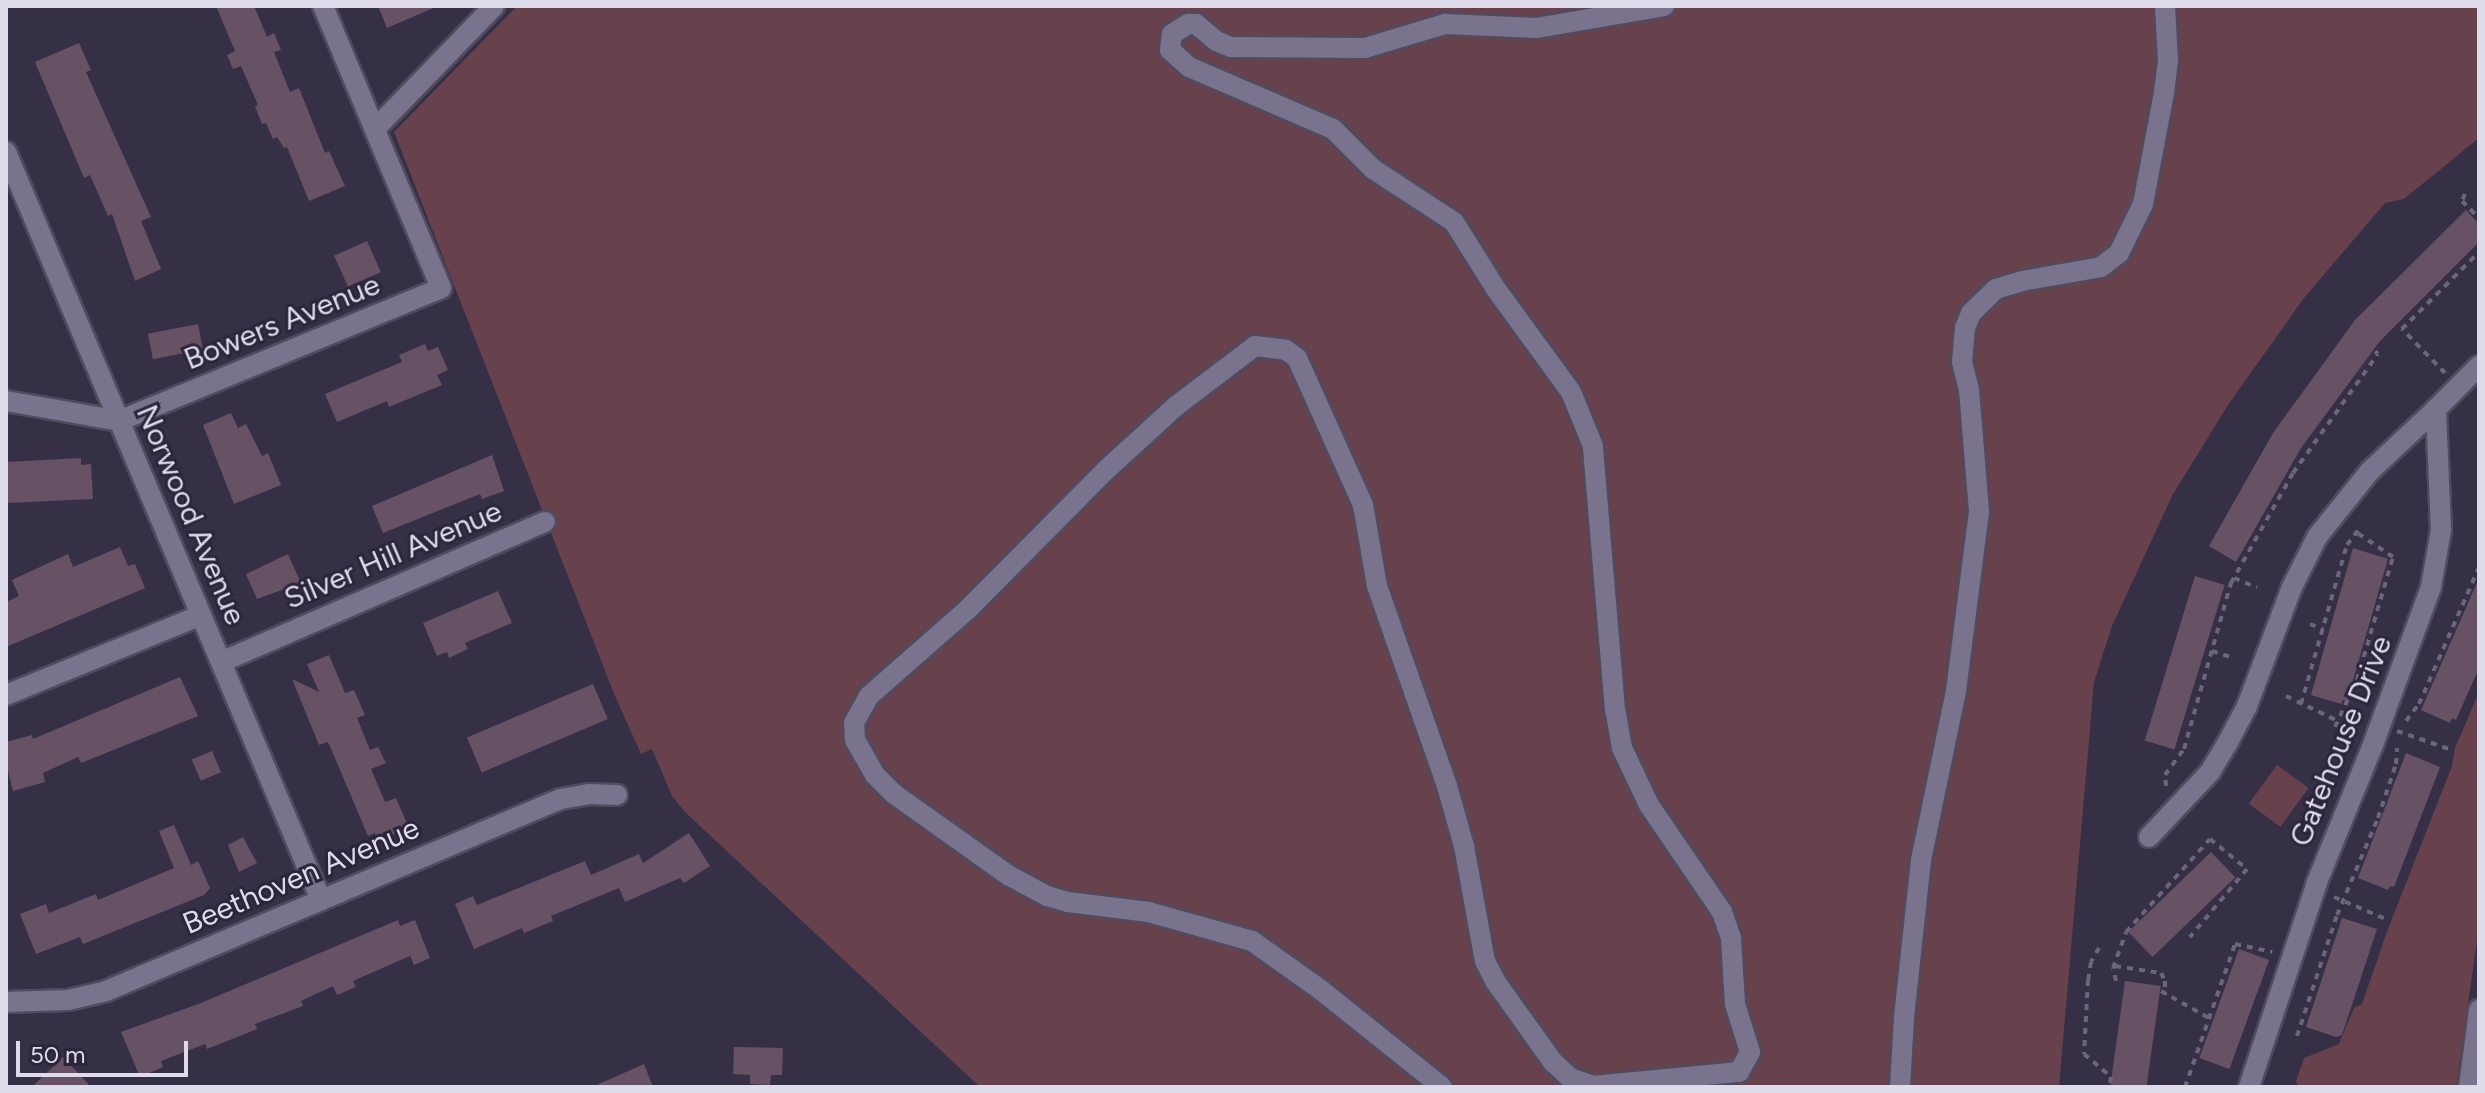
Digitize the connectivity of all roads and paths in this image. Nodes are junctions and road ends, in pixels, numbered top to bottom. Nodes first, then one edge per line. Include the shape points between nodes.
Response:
1 (323, 6) edge
2 (494, 6) edge
3 (1664, 6) edge
4 (2165, 6) edge
5 (375, 129) junction
6 (6, 152) edge
7 (2465, 194) dead end
8 (2479, 218) edge
9 (2479, 252) edge
10 (2375, 351) dead end
11 (2479, 366) edge
12 (2450, 377) dead end
13 (6, 401) edge
14 (2436, 409) junction
15 (119, 421) junction
16 (545, 522) dead end
17 (2479, 567) edge
18 (2234, 578) junction
19 (2257, 588) dead end
20 (201, 615) junction
21 (2310, 624) dead end
22 (2436, 626) dead end
23 (2323, 629) junction
24 (2451, 632) junction
25 (2212, 651) junction
26 (2231, 657) dead end
27 (221, 662) junction
28 (6, 695) edge
29 (2286, 696) dead end
30 (2301, 704) junction
31 (2398, 731) junction
32 (2449, 749) dead end
33 (2166, 786) dead end
34 (617, 795) dead end
35 (2149, 837) dead end
36 (2332, 896) dead end
37 (321, 900) junction
38 (2343, 901) junction
39 (2388, 920) dead end
40 (2190, 937) dead end
41 (2276, 943) dead end
42 (2099, 948) dead end
43 (2114, 966) junction
44 (2116, 981) dead end
45 (6, 1002) edge
46 (2479, 1010) edge
47 (2209, 1018) junction
48 (2297, 1036) dead end
49 (1442, 1087) edge
50 (1900, 1087) edge
51 (2110, 1087) edge
52 (2185, 1087) edge
53 (2249, 1087) edge
54 (2469, 1087) edge

1 - 5 street
2 - 5 street
3 - 49 street via 1537,28 1445,24 1365,48 1231,47 1188,24 1172,34 1170,50 1189,67 1333,129 1373,169 1454,222 1571,392 1593,446 1622,748 1649,805 1722,912 1731,938 1735,1004 1750,1052 1739,1072 1616,1086 1570,1078 1544,1052 1495,981 1482,948 1447,786 1377,586 1363,505 1297,358 1286,350 1255,346 1176,406 969,608 869,696 854,723 855,740 875,775 894,794 1008,875 1068,902 1160,915 1252,941
4 - 50 street via 2164,93 2143,204 2119,253 2101,267 1996,289 1977,306 1965,328 1962,362 1979,511 1956,691 1921,860
5 - 15 street, Bowers Avenue via 441,288
6 - 15 street, Norwood Avenue
7 - 8 path via 2462,201
9 - 12 path via 2401,332
10 - 18 path via 2378,354 2293,473
11 - 14 street
13 - 15 street
14 - 35 street via 2369,472 2317,537 2227,744 2210,772
14 - 53 street, Gatehouse Drive via 2441,530 2431,587 2317,882
15 - 20 street, Norwood Avenue
16 - 27 street, Silver Hill Avenue
17 - 24 path
18 - 19 path
18 - 25 path
20 - 27 street, Norwood Avenue
20 - 28 street
21 - 23 path
22 - 24 path
23 - 30 path
23 - 30 path via 2347,545 2358,530 2393,557 2357,680 2337,724
24 - 31 path via 2419,704
25 - 26 path
25 - 33 path via 2184,749 2165,775
27 - 37 street, Norwood Avenue
29 - 30 path
31 - 32 path
31 - 38 path via 2396,764
34 - 37 street, Beethoven Avenue via 561,799
36 - 38 path
37 - 45 street, Beethoven Avenue via 106,991 68,1000
38 - 39 path
38 - 48 path
40 - 43 path via 2247,869 2210,839 2126,932
41 - 47 path via 2273,952 2235,944
42 - 51 path via 2088,980 2084,1054 2111,1077
43 - 44 path
43 - 47 path via 2161,973 2163,993
46 - 54 street
47 - 52 path

